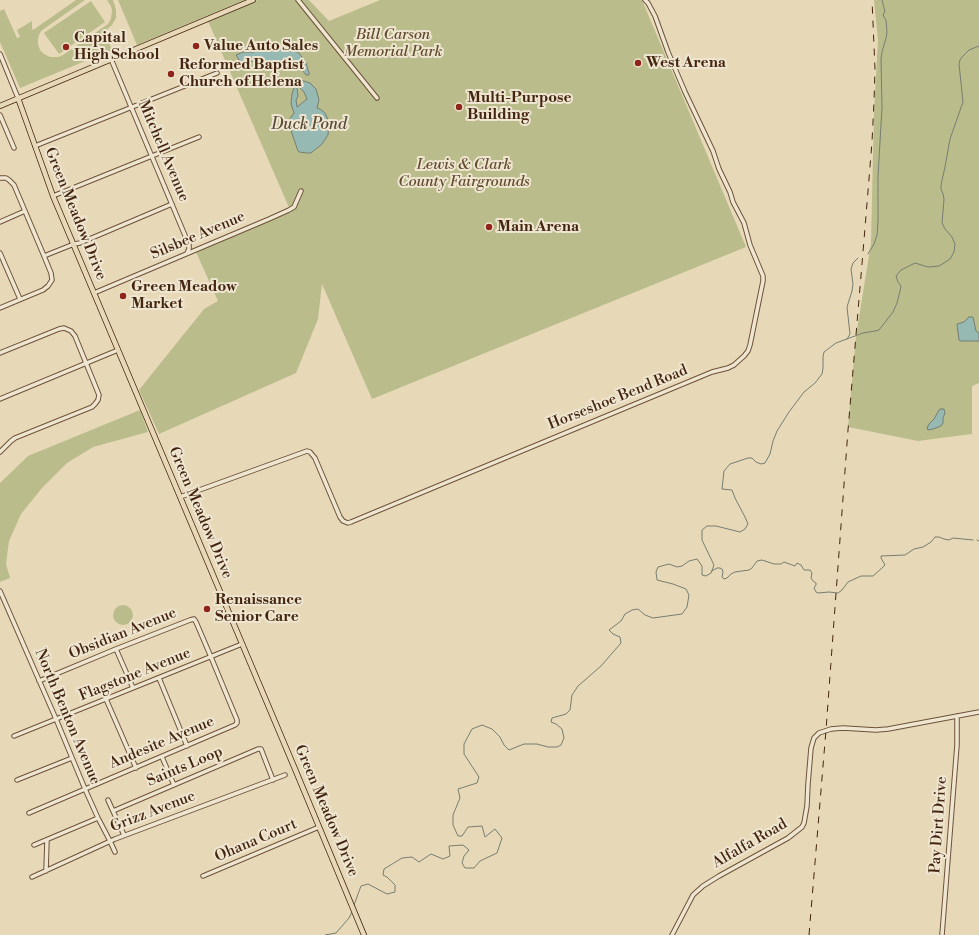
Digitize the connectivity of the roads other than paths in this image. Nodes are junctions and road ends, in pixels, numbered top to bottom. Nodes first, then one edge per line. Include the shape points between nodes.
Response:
1 (253, 0) edge
2 (298, 0) edge
3 (645, 0) edge
4 (0, 54) edge
5 (111, 59) junction
6 (5, 65) junction
7 (0, 67) edge
8 (216, 72) dead end
9 (18, 98) junction
10 (377, 98) dead end
11 (0, 106) edge
12 (131, 107) junction
13 (0, 115) edge
14 (199, 137) dead end
15 (35, 146) junction
16 (14, 148) dead end
17 (152, 156) junction
18 (0, 178) edge
19 (301, 191) dead end
20 (53, 196) junction
21 (172, 204) junction
22 (25, 211) junction
23 (0, 222) edge
24 (74, 244) junction
25 (0, 253) edge
26 (187, 253) junction
27 (44, 256) junction
28 (94, 293) junction
29 (20, 299) junction
30 (0, 308) edge
31 (118, 350) junction
32 (0, 353) edge
33 (86, 363) junction
34 (0, 399) edge
35 (0, 452) edge
36 (180, 497) junction
37 (0, 591) edge
38 (242, 644) junction
39 (116, 648) junction
40 (211, 657) junction
41 (159, 678) junction
42 (39, 681) junction
43 (133, 688) junction
44 (106, 699) junction
45 (979, 712) edge
46 (958, 716) junction
47 (56, 719) junction
48 (14, 736) dead end
49 (187, 746) junction
50 (162, 757) junction
51 (72, 758) junction
52 (136, 768) junction
53 (285, 775) dead end
54 (17, 780) dead end
55 (273, 780) junction
56 (174, 785) junction
57 (85, 789) junction
58 (108, 800) dead end
59 (113, 811) junction
60 (29, 813) dead end
61 (98, 818) junction
62 (319, 827) junction
63 (124, 835) junction
64 (47, 840) junction
65 (110, 841) junction
66 (34, 845) dead end
67 (114, 852) dead end
68 (46, 871) junction
69 (203, 876) dead end
70 (32, 877) dead end
71 (364, 935) edge
72 (672, 935) edge
73 (942, 935) edge

1 - 5 main road
2 - 10 street
3 - 36 street, Horseshoe Bend Road via 655,16 685,92 744,223 763,276 750,345 744,356 728,368 704,375 348,523 340,517 315,458 307,451
4 - 6 street
5 - 9 main road
5 - 12 street, Mitchell Avenue
6 - 7 street
6 - 9 street
8 - 12 street
9 - 11 main road
9 - 15 main road, Green Meadow Drive
12 - 15 street
12 - 17 street, Mitchell Avenue
13 - 16 street
14 - 17 street
15 - 20 main road, Green Meadow Drive
17 - 20 street
17 - 21 street, Mitchell Avenue
18 - 22 street via 6,178 14,185
19 - 26 street, Silsbee Avenue via 294,207 289,210
20 - 24 main road, Green Meadow Drive
21 - 24 street
21 - 26 street, Mitchell Avenue via 189,245
22 - 23 street
22 - 27 street
24 - 27 street
24 - 28 main road, Green Meadow Drive
25 - 29 street
26 - 28 street, Silsbee Avenue
27 - 29 street via 52,280 42,290
28 - 31 main road, Green Meadow Drive
29 - 30 street
31 - 33 street
31 - 36 main road, Green Meadow Drive
32 - 33 street via 64,328 75,336
33 - 34 street
33 - 35 street via 98,392 95,404 15,438
36 - 38 main road, Green Meadow Drive
37 - 42 street, North Benton Avenue
38 - 40 street, Flagstone Avenue
38 - 62 main road, Green Meadow Drive
39 - 40 street, Obsidian Avenue via 194,619
39 - 42 street, Obsidian Avenue
39 - 43 street
40 - 41 street, Flagstone Avenue
40 - 49 street, Andesite Avenue via 237,723
41 - 43 street, Flagstone Avenue
41 - 49 street
42 - 47 street, North Benton Avenue
43 - 44 street, Flagstone Avenue
44 - 47 street, Flagstone Avenue
44 - 52 street
45 - 46 street, Alfalfa Road
46 - 72 street, Alfalfa Road via 888,729 843,728 819,733 814,738 811,748 807,806 802,827 788,838 703,886 694,895
46 - 73 street, Pay Dirt Drive
47 - 48 street, Flagstone Avenue
47 - 51 street, North Benton Avenue
49 - 50 street, Andesite Avenue
50 - 52 street, Andesite Avenue
50 - 56 street
51 - 54 street
51 - 57 street, North Benton Avenue
52 - 57 street, Andesite Avenue
53 - 55 street, Grizz Avenue
55 - 56 street, Saints Loop via 261,749 258,749
55 - 63 street, Grizz Avenue
56 - 59 street, Saints Loop
57 - 60 street, Andesite Avenue
57 - 61 street, North Benton Avenue
58 - 59 street
59 - 63 street
61 - 64 street
61 - 65 street, North Benton Avenue
62 - 69 street, Ohana Court
62 - 71 main road, Green Meadow Drive
63 - 65 street, Grizz Avenue
64 - 66 street
64 - 68 street
65 - 67 street, North Benton Avenue
65 - 68 street, Grizz Avenue
68 - 70 street, Grizz Avenue

